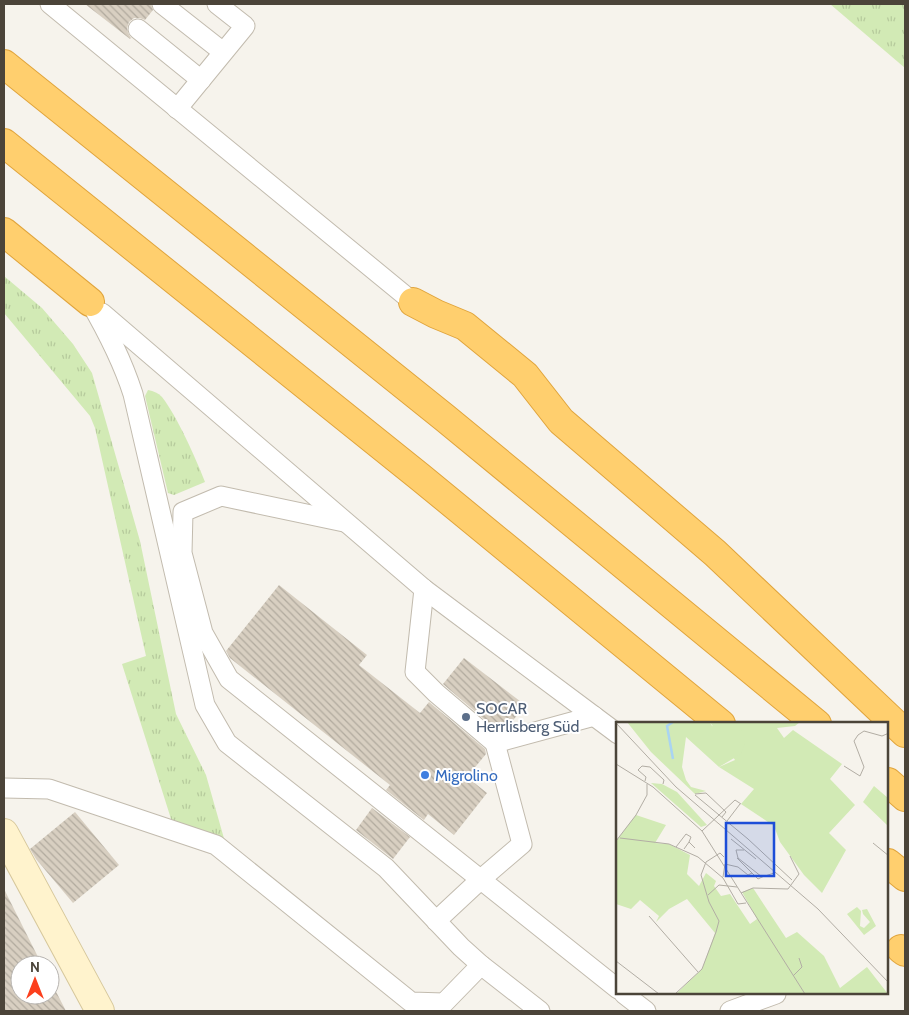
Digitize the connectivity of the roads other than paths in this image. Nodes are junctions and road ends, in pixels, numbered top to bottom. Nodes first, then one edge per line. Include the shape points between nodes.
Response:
1 (50, 4) edge
2 (162, 4) edge
3 (217, 4) edge
4 (138, 29) dead end
5 (223, 52) junction
6 (4, 64) edge
7 (201, 80) junction
8 (177, 109) junction
9 (4, 143) edge
10 (4, 232) edge
11 (90, 302) junction
12 (413, 302) joint
13 (344, 522) junction
14 (424, 589) junction
15 (594, 716) junction
16 (719, 722) edge
17 (815, 722) edge
18 (616, 732) edge
19 (905, 733) edge
20 (495, 743) junction
21 (889, 783) edge
22 (4, 788) edge
23 (905, 797) edge
24 (4, 833) edge
25 (889, 864) edge
26 (905, 878) edge
27 (480, 880) junction
28 (436, 921) junction
29 (481, 965) junction
30 (616, 987) edge
31 (625, 995) edge
32 (773, 995) edge
33 (100, 1011) edge
34 (540, 1011) edge
35 (646, 1011) edge
36 (730, 1011) edge

1 - 8 lane
2 - 5 lane
3 - 5 lane via 245,26
4 - 7 lane
5 - 7 lane
6 - 17 highway via 437,412
7 - 8 lane
8 - 12 lane
9 - 16 highway via 428,483
10 - 11 highway
11 - 13 lane
11 - 28 lane via 117,351 134,394 205,705 227,743 386,868
12 - 19 highway via 465,326 525,375 562,421 715,553
13 - 14 lane
13 - 27 lane via 220,496 183,512 182,553 203,633 229,679
14 - 15 lane
14 - 20 lane via 415,672
15 - 18 lane
15 - 20 lane
20 - 27 lane via 522,844
21 - 23 highway
22 - 29 lane via 49,789 216,845 411,1002 444,1003
24 - 33 main road
25 - 26 highway
27 - 28 lane
27 - 30 lane
28 - 29 lane
29 - 34 lane
31 - 35 lane
32 - 36 lane

